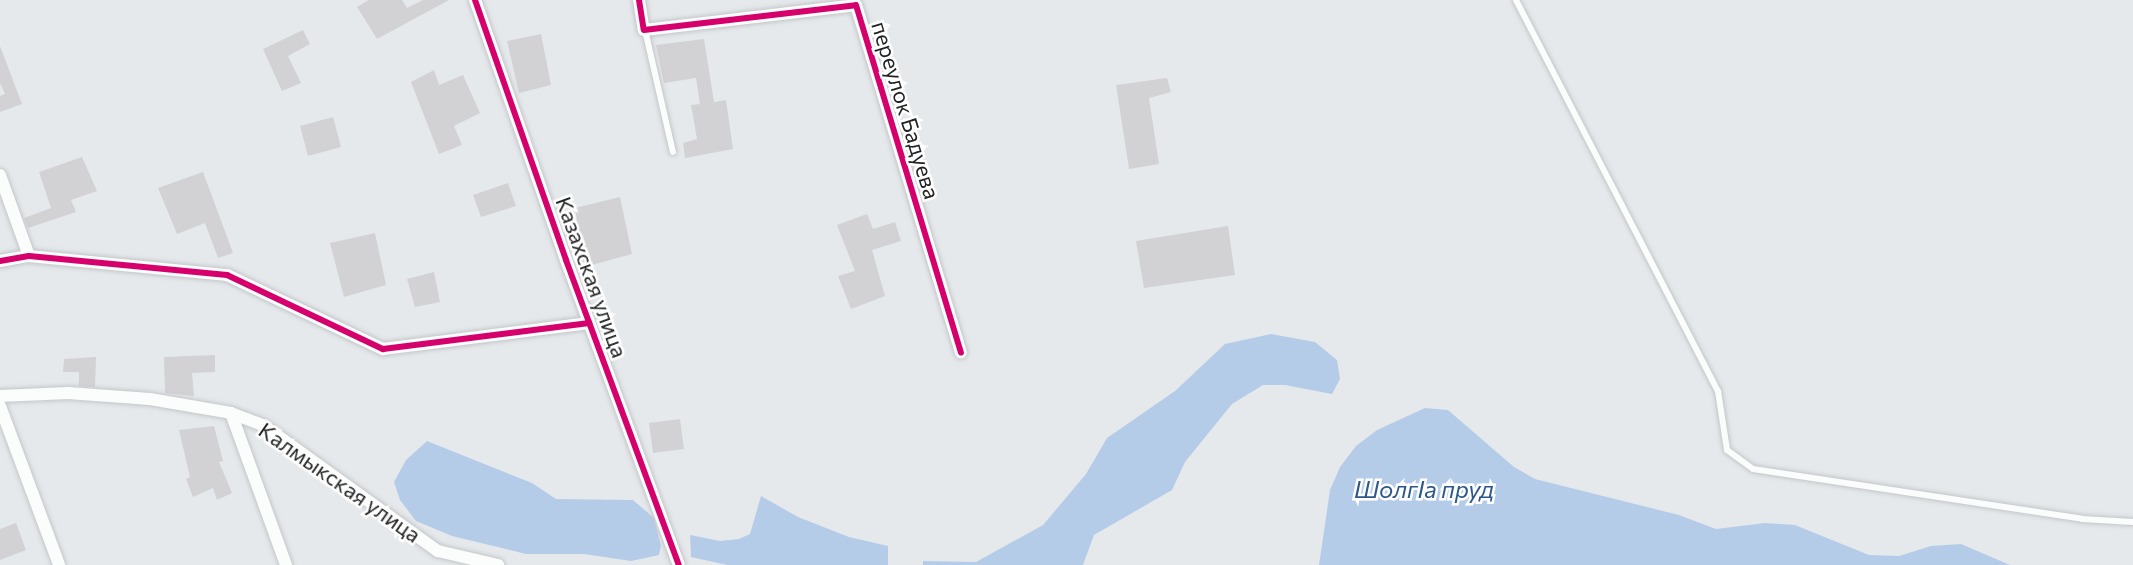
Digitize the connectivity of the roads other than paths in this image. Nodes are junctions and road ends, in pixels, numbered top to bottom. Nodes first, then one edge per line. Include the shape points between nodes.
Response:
1 (475, 0) edge
2 (639, 0) edge
3 (1516, 0) edge
4 (644, 30) junction
5 (673, 152) dead end
6 (0, 175) edge
7 (29, 256) junction
8 (0, 261) edge
9 (589, 322) junction
10 (961, 353) dead end
11 (0, 396) edge
12 (0, 406) edge
13 (231, 412) junction
14 (2133, 522) edge
15 (59, 565) edge
16 (286, 565) edge
17 (498, 565) edge
18 (680, 565) edge

1 - 9 street, Казахская улица
2 - 4 street
3 - 14 lane via 1718,391 1727,450 1753,469 2082,519
4 - 5 lane
4 - 10 street, переулок Бадуева via 856,5
6 - 7 street
7 - 8 street
7 - 9 street via 227,275 383,349
9 - 18 street, Казахская улица
11 - 13 street, Калмыкская улица via 68,393 150,399
12 - 15 street
13 - 16 street
13 - 17 street, Калмыкская улица via 263,425 438,551

